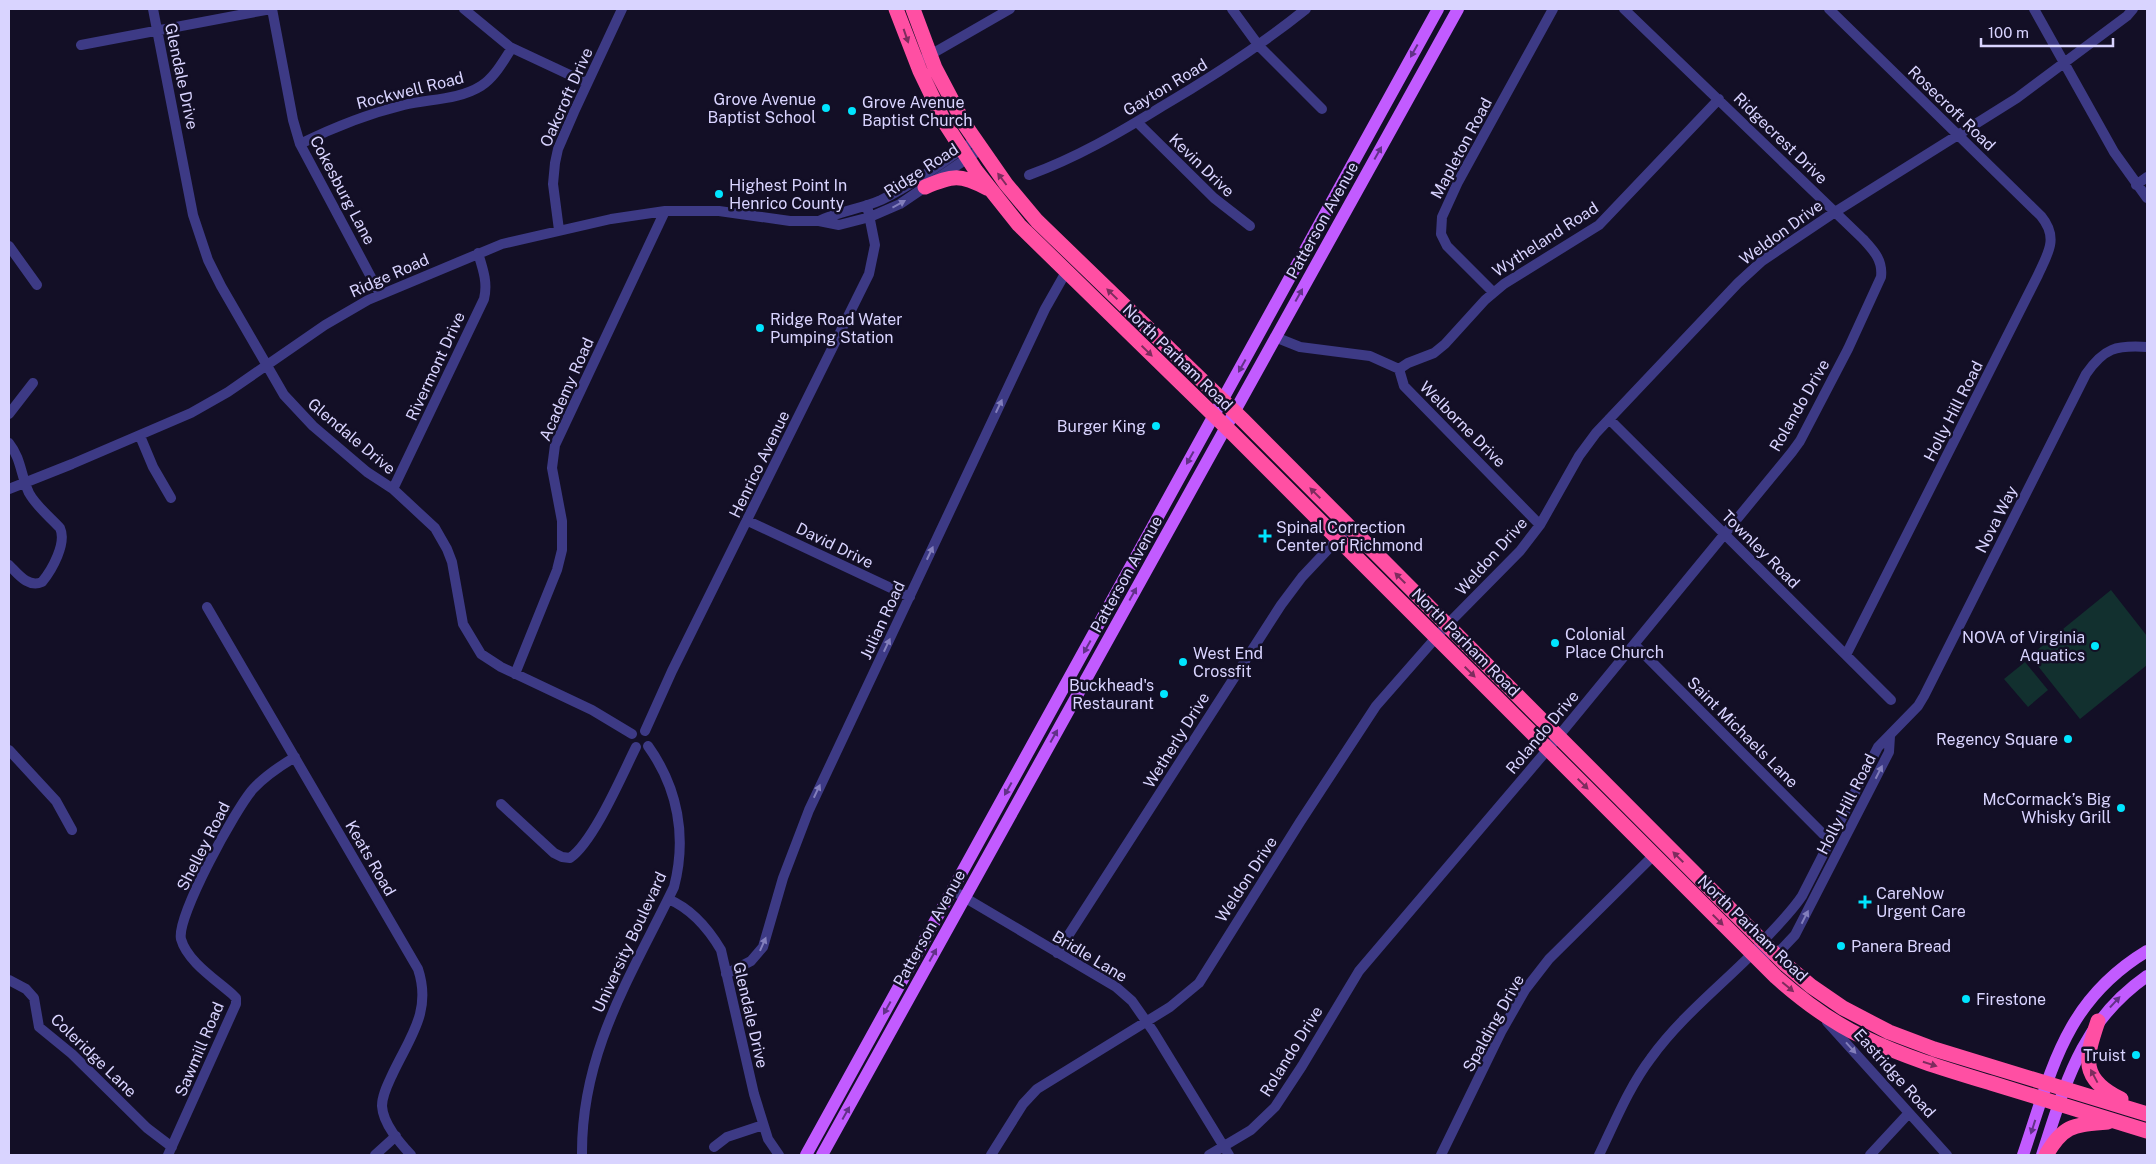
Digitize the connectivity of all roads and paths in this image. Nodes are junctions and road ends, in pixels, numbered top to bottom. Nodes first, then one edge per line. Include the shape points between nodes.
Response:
1 (153, 9) edge
2 (272, 9) edge
3 (464, 9) edge
4 (622, 9) edge
5 (896, 9) edge
6 (913, 9) edge
7 (1010, 9) edge
8 (1232, 9) edge
9 (1306, 9) edge
10 (1438, 9) edge
11 (1458, 9) edge
12 (1553, 9) edge
13 (1624, 9) edge
14 (1829, 9) edge
15 (2034, 9) edge
16 (2133, 9) edge
17 (157, 30) junction
18 (81, 45) dead end
19 (1259, 46) junction
20 (512, 48) junction
21 (930, 55) junction
22 (2063, 62) junction
23 (916, 63) junction
24 (587, 83) junction
25 (1719, 99) junction
26 (1322, 109) dead end
27 (1137, 122) junction
28 (1959, 135) junction
29 (300, 144) junction
30 (978, 145) junction
31 (964, 154) junction
32 (1029, 175) dead end
33 (2147, 177) edge
34 (2136, 185) junction
35 (926, 187) junction
36 (989, 189) junction
37 (2147, 198) edge
38 (867, 205) junction
39 (665, 211) junction
40 (1835, 212) junction
41 (870, 216) junction
42 (819, 221) junction
43 (1250, 226) dead end
44 (559, 230) junction
45 (2050, 232) joint
46 (1030, 237) junction
47 (9, 246) edge
48 (478, 253) junction
49 (1070, 253) junction
50 (1066, 272) junction
51 (37, 285) dead end
52 (1493, 292) junction
53 (380, 294) junction
54 (1869, 303) joint
55 (1275, 338) junction
56 (2147, 347) edge
57 (266, 366) junction
58 (1399, 369) junction
59 (33, 383) dead end
60 (1222, 401) junction
61 (1234, 412) junction
62 (9, 414) edge
63 (1214, 416) junction
64 (1608, 419) junction
65 (1226, 427) junction
66 (140, 436) junction
67 (9, 443) edge
68 (25, 482) junction
69 (9, 489) edge
70 (393, 489) junction
71 (171, 498) dead end
72 (748, 521) junction
73 (1540, 524) junction
74 (1349, 527) junction
75 (1726, 535) junction
76 (1338, 539) junction
77 (9, 565) edge
78 (910, 597) junction
79 (207, 607) dead end
80 (1446, 625) junction
81 (1436, 638) junction
82 (1635, 645) junction
83 (1846, 656) junction
84 (515, 674) junction
85 (1891, 700) dead end
86 (645, 731) junction
87 (632, 734) junction
88 (1890, 736) junction
89 (1559, 737) junction
90 (648, 746) junction
91 (636, 747) junction
92 (1548, 749) junction
93 (9, 750) edge
94 (295, 756) junction
95 (501, 804) dead end
96 (72, 830) dead end
97 (1830, 842) junction
98 (1654, 855) junction
99 (952, 890) junction
100 (965, 898) junction
101 (668, 899) junction
102 (1762, 941) junction
103 (2147, 951) edge
104 (1057, 953) junction
105 (1752, 954) junction
106 (1776, 955) junction
107 (200, 965) joint
108 (726, 974) junction
109 (2147, 976) edge
110 (9, 980) edge
111 (1818, 1012) junction
112 (2098, 1021) junction
113 (1147, 1022) junction
114 (2047, 1083) junction
115 (2064, 1088) junction
116 (2042, 1099) junction
117 (2058, 1104) junction
118 (2147, 1113) edge
119 (1908, 1114) junction
120 (2117, 1121) junction
121 (763, 1125) junction
122 (2147, 1131) edge
123 (396, 1136) junction
124 (714, 1147) dead end
125 (170, 1151) edge
126 (1226, 1151) edge
127 (375, 1155) edge
128 (411, 1155) edge
129 (582, 1155) edge
130 (778, 1155) edge
131 (806, 1155) edge
132 (822, 1155) edge
133 (991, 1155) edge
134 (1209, 1155) edge
135 (1441, 1155) edge
136 (1599, 1155) edge
137 (1870, 1155) edge
138 (1948, 1155) edge
139 (2023, 1155) edge
140 (2042, 1155) edge
141 (2046, 1155) edge

1 - 17 street, Glendale Drive
2 - 17 street
2 - 29 street, Cokesburg Lane
3 - 20 street
4 - 24 street, Oakcroft Drive
5 -> 23 highway, North Parham Road
6 - 21 highway, North Parham Road
7 - 21 street
8 - 19 street
9 - 19 street, Gayton Road
10 -> 60 main road, Patterson Avenue
55 -> 11 main road, Patterson Avenue
12 - 52 street, Mapleton Road via 1454,189 1442,217 1441,234 1447,246
13 - 25 street, Ridgecrest Drive
14 - 28 street, Rosecroft Road
15 - 22 street
16 - 22 street, Weldon Drive
17 - 18 street
17 - 57 street, Glendale Drive via 201,243
19 - 26 street
19 - 27 street, Gayton Road
20 - 24 street
20 - 29 street, Rockwell Road via 492,77 477,88 371,114
21 - 23 street
21 - 30 highway, North Parham Road
22 - 28 street, Weldon Drive via 2017,98
22 - 34 street
23 - 31 highway, North Parham Road
24 - 44 street, Oakcroft Drive via 554,163 553,184
25 - 40 street, Ridgecrest Drive
25 - 52 street, Wytheland Road via 1599,225
27 - 32 street, Gayton Road via 1061,163
27 - 43 street, Kevin Drive via 1214,198
28 - 40 street, Weldon Drive
28 - 45 street, Rosecroft Road via 2041,216
29 - 53 street, Cokesburg Lane
30 - 31 street, Ridge Road
49 -> 30 highway, North Parham Road via 1021,203
31 - 35 street, Ridge Road
31 - 36 highway, North Parham Road
31 - 38 street, Ridge Road
33 - 34 street
34 - 37 street
35 - 36 highway via 955,176
41 -> 35 street, Ridge Road via 900,204
36 - 46 highway, North Parham Road
38 - 41 street, Henrico Avenue
38 - 42 street, Ridge Road
39 - 42 street, Ridge Road via 719,211 790,221
39 - 44 street, Ridge Road
39 - 84 street, Academy Road via 555,445 552,468 562,521 562,550
40 - 54 street, Ridgecrest Drive via 1873,250 1882,264 1881,277
40 - 64 street, Weldon Drive via 1751,270
41 - 42 street, Ridge Road via 839,225
41 - 72 street, Henrico Avenue via 875,245 869,274
44 - 48 street, Ridge Road
45 - 83 street, Holly Hill Road via 2049,252 2038,275
46 - 49 highway via 1042,241 1059,258
46 - 50 highway, North Parham Road
47 - 51 street
48 - 53 street, Ridge Road
48 - 70 street, Rivermont Drive via 485,277 484,299
60 -> 49 highway, North Parham Road
50 -> 63 highway, North Parham Road
78 -> 50 street, Julian Road via 1045,309
52 - 58 street, Wytheland Road via 1445,344 1434,353
53 - 57 street, Ridge Road via 331,321
54 - 75 street, Rolando Drive via 1800,441
55 - 58 street via 1300,347 1370,356
55 - 61 main road, Patterson Avenue
56 - 88 street, Nova Way via 2111,349 2099,357 2086,374 1924,696
57 - 66 street, Ridge Road via 208,404
57 - 70 street, Glendale Drive via 300,415 367,472
58 - 73 street, Welborne Drive via 1404,386
59 - 62 street
60 - 61 highway, North Parham Road
60 - 63 main road, Patterson Avenue
61 - 65 main road, Patterson Avenue
74 -> 61 highway, North Parham Road
63 - 65 highway, North Parham Road
63 -> 99 main road, Patterson Avenue
64 - 73 street, Weldon Drive via 1590,439
64 - 75 street, Townley Road
65 - 76 highway, North Parham Road
100 -> 65 main road, Patterson Avenue
66 - 68 street, Ridge Road
66 - 71 street
67 - 68 street via 18,457
68 - 69 street, Ridge Road
68 - 77 street via 32,498 62,534 56,561 42,582 33,584 27,581
70 - 84 street, Glendale Drive via 426,518 442,538 452,562 462,620 471,640 490,662
72 - 78 street, David Drive
72 - 86 street, Henrico Avenue
73 - 80 street, Weldon Drive via 1520,551
74 - 76 street, Wetherly Drive
80 -> 74 highway, North Parham Road
75 - 82 street, Rolando Drive
75 - 83 street, Townley Road
76 - 81 highway, North Parham Road
76 - 104 street, Wetherly Drive via 1281,605
108 -> 78 street, Julian Road via 751,961 763,947 783,878 808,810
79 - 94 street, Keats Road
80 - 81 street, Weldon Drive
80 - 89 highway, North Parham Road
81 -> 92 highway, North Parham Road
81 - 113 street, Weldon Drive via 1376,706 1199,983
82 - 89 street, Rolando Drive
82 - 97 street, Saint Michaels Lane
83 - 85 street, Townley Road
84 - 87 street, Glendale Drive via 592,710
86 - 87 street via 638,730
86 - 90 street via 650,738
87 - 91 street via 631,740
88 - 97 street, Holly Hill Road via 1878,747
106 -> 88 street, Holly Hill Road via 1800,927 1889,752
89 - 92 street, Rolando Drive
102 -> 89 highway, North Parham Road
90 - 91 street
90 - 101 street, University Boulevard via 666,774 680,822 681,852
91 - 95 street via 583,845 567,859 554,853
92 -> 98 highway, North Parham Road
92 - 126 street, Rolando Drive via 1358,971 1275,1107
93 - 96 street via 56,801
94 - 107 street, Shelley Road via 263,780 244,800 194,895 180,934 184,948
94 - 123 street, Keats Road via 411,957 422,983 424,998 419,1018 383,1097 385,1117
97 - 102 street, Holly Hill Road via 1795,907
98 -> 105 highway, North Parham Road
98 - 135 street, Spalding Drive via 1550,959 1525,990
99 - 100 street, Bridle Lane
99 -> 131 main road, Patterson Avenue
100 - 104 street, Bridle Lane
132 -> 100 main road, Patterson Avenue
101 - 108 street, Glendale Drive via 686,908 711,934 720,950
101 - 129 street, University Boulevard via 602,1040 586,1094
102 - 105 street, Holly Hill Road
102 - 106 highway, North Parham Road
103 - 114 main road via 2109,979 2084,1006 2068,1030
104 - 113 street, Bridle Lane via 1116,987 1132,1001
105 - 106 street
105 -> 111 highway, North Parham Road
105 - 136 street, Holly Hill Road via 1650,1059
106 - 114 highway, North Parham Road via 1811,986 1872,1025 1921,1045
107 - 125 street, Sawmill Road via 236,998 236,1004
108 - 121 street, Glendale Drive
112 -> 109 main road via 2116,1000
110 - 125 street, Coleridge Lane via 26,989 34,998 39,1027 72,1054
111 -> 116 highway, North Parham Road via 1862,1037 1911,1058
111 -> 119 street, Eastridge Road
112 - 115 main road via 2081,1048
118 -> 112 highway via 2111,1095 2092,1076 2088,1056
113 - 126 street, Bridle Lane
113 - 133 street, Weldon Drive via 1037,1089 1023,1104
114 - 115 highway, North Parham Road
114 - 116 main road
115 - 117 main road
115 - 118 highway, North Parham Road
116 - 117 highway, North Parham Road
116 -> 139 main road
117 - 120 highway, North Parham Road
117 - 140 main road
119 - 137 street
119 - 138 street, Eastridge Road
120 - 122 highway, North Parham Road
120 - 141 highway via 2072,1128 2058,1136
121 - 124 street via 727,1137
121 - 130 street, Glendale Drive
123 - 127 street
123 - 128 street, Keats Road
126 - 134 street, Rolando Drive

